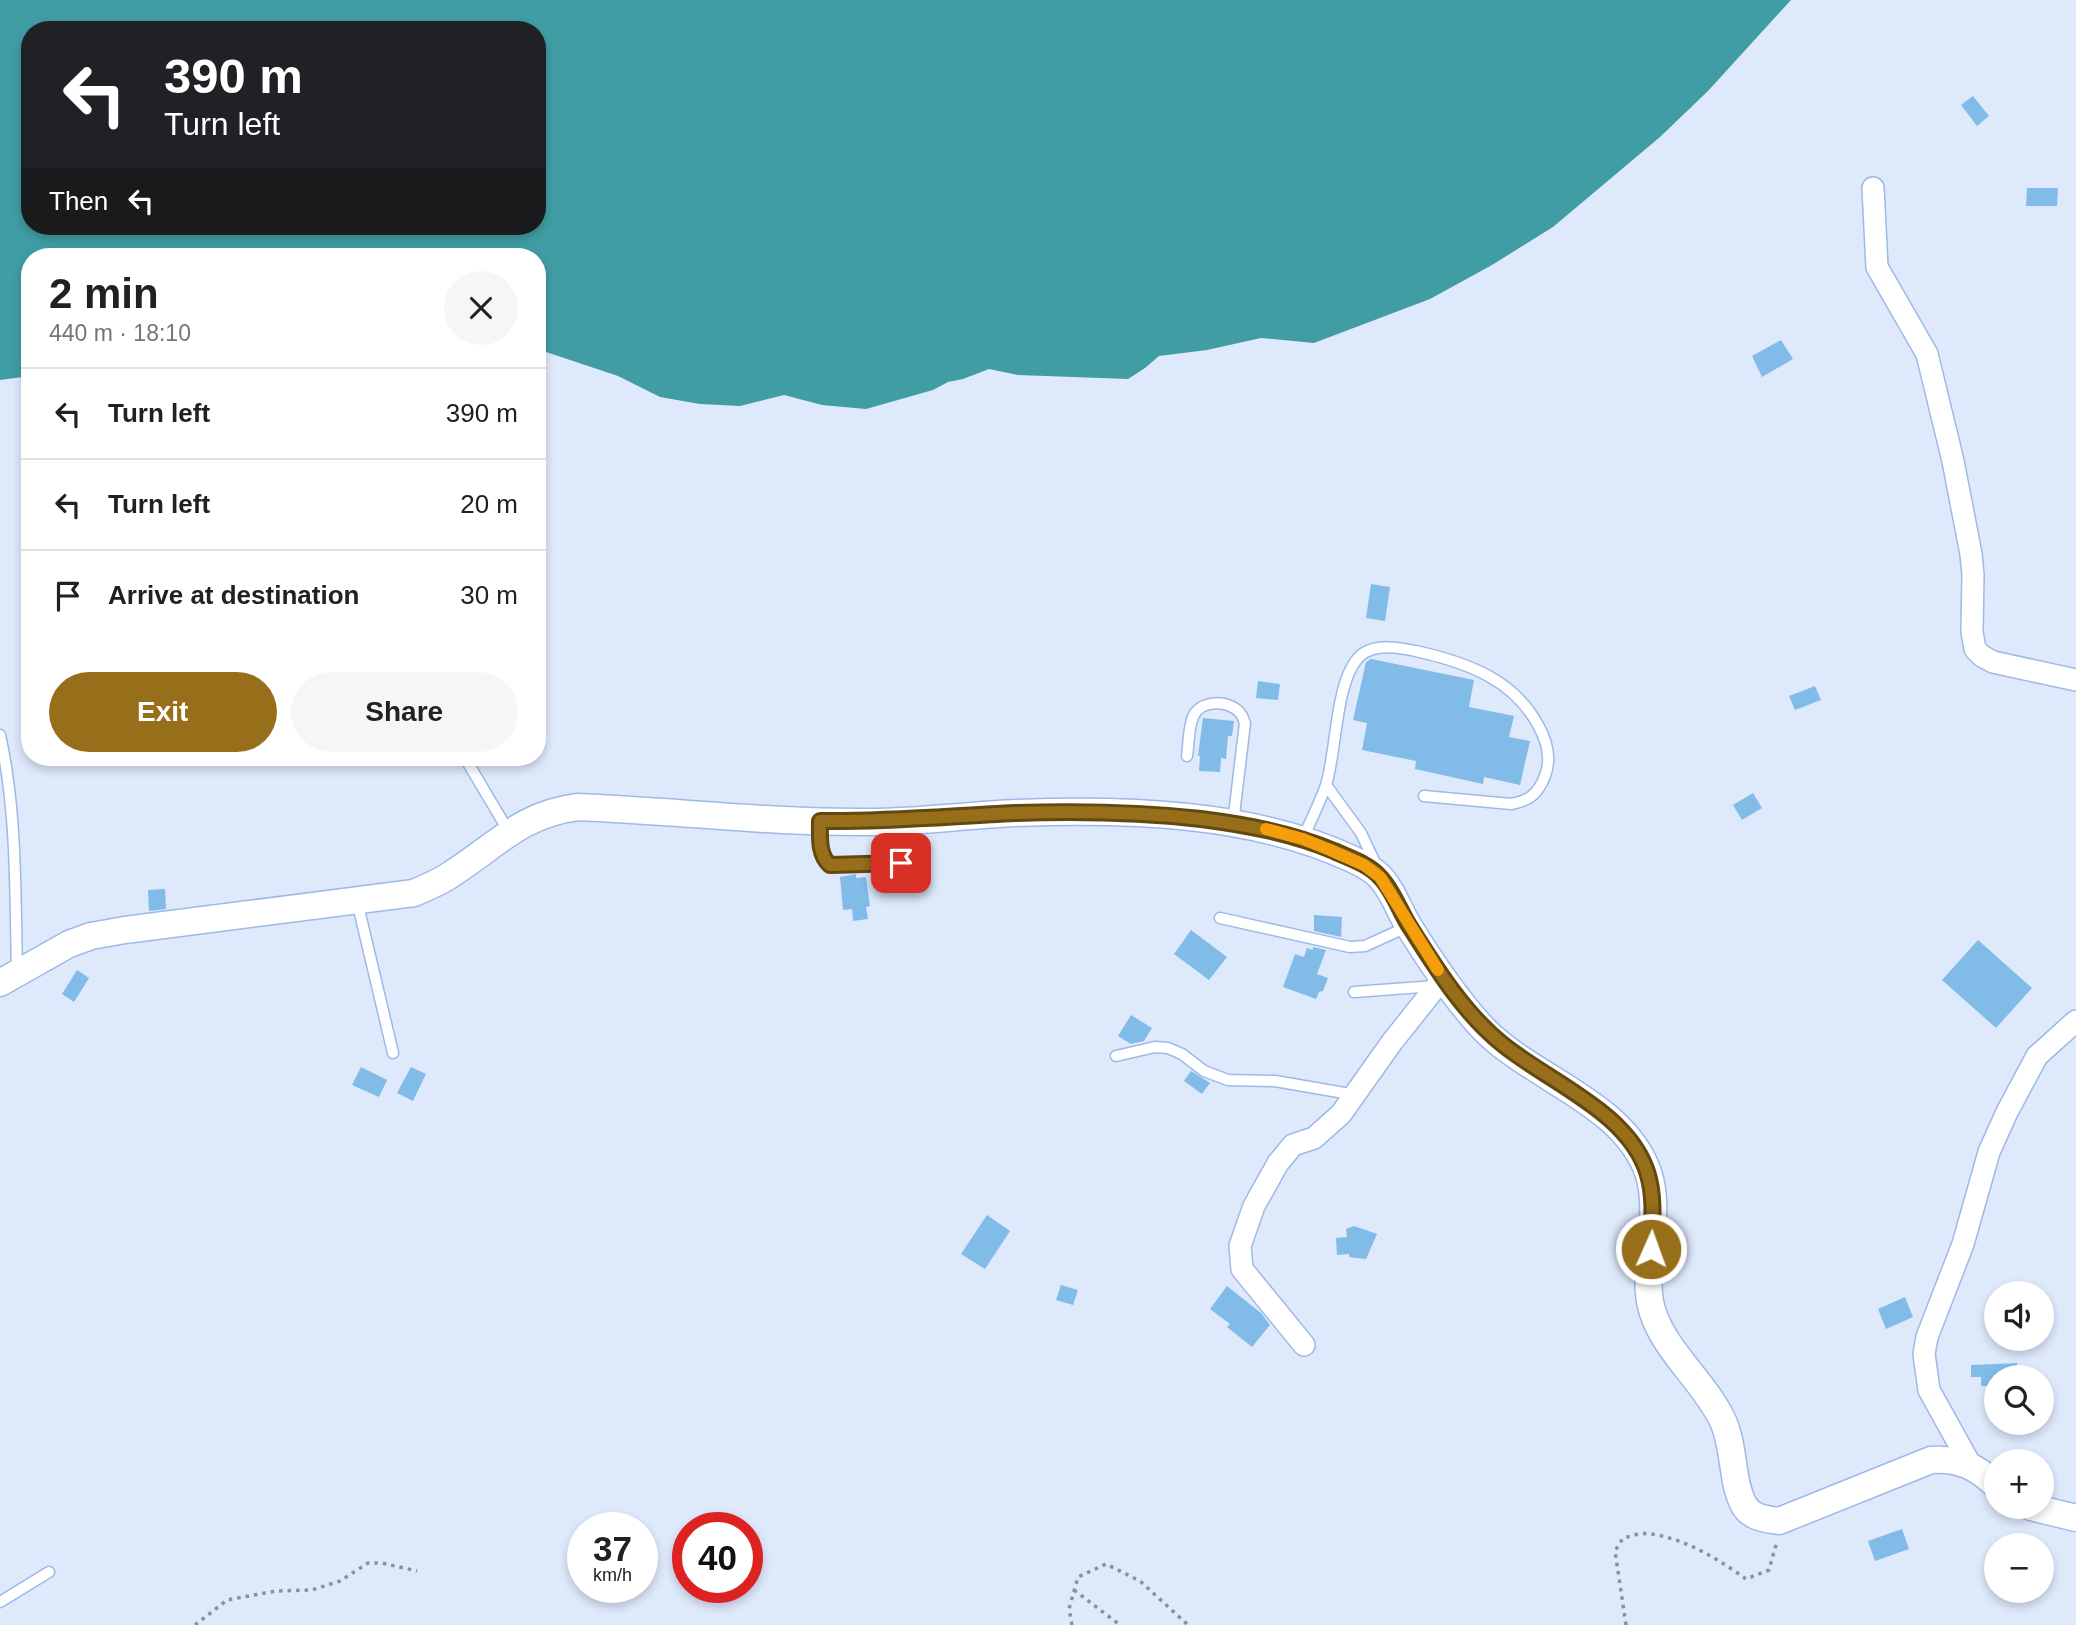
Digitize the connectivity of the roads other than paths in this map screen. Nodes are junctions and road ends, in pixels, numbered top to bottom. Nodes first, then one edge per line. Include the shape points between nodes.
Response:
1 (1873, 188) dead end
2 (2076, 680) edge
3 (0, 735) edge
4 (1187, 756) dead end
5 (470, 766) edge
6 (1325, 785) junction
7 (1424, 796) dead end
8 (820, 821) junction
9 (1233, 823) junction
10 (509, 832) junction
11 (1303, 839) junction
12 (1380, 877) junction
13 (883, 885) dead end
14 (357, 901) junction
15 (1220, 918) dead end
16 (1409, 926) junction
17 (9, 978) edge
18 (1439, 982) junction
19 (1354, 992) dead end
20 (2076, 1021) edge
21 (393, 1053) dead end
22 (1116, 1056) dead end
23 (1356, 1095) junction
24 (1304, 1345) dead end
25 (1970, 1464) junction
26 (1984, 1475) edge
27 (2054, 1513) edge
28 (2076, 1518) edge
29 (49, 1572) dead end
30 (0, 1602) edge

1 - 2 street via 1877,267 1927,354 1948,438 1971,554 1975,649 1993,662
3 - 17 lane via 15,865
4 - 9 lane via 1192,718 1198,709 1218,704 1240,713 1245,723
5 - 10 lane
6 - 7 lane via 1352,666 1361,654 1391,647 1455,660 1509,688 1531,712 1549,754 1541,785 1523,802
6 - 11 lane
6 - 12 lane via 1361,833
8 - 9 street via 1065,812
8 - 10 street via 578,807 555,810
8 - 13 lane via 821,850 830,865 904,865 903,877
9 - 11 street
10 - 14 street via 435,884 414,893
11 - 12 street via 1356,861
12 - 16 street
14 - 17 street via 91,936
14 - 21 lane
15 - 16 lane via 1350,947 1366,946
16 - 18 street
18 - 19 lane
18 - 23 street
18 - 25 street via 1481,1027 1596,1109 1636,1149 1648,1174 1653,1201 1649,1296 1653,1315 1723,1420 1739,1491 1751,1513 1779,1521 1931,1460
20 - 25 street via 2037,1056 2022,1080 1989,1152 1962,1244 1927,1336 1924,1354 1929,1390
22 - 23 lane via 1155,1046 1168,1048 1204,1072 1228,1080 1275,1081
23 - 24 street via 1314,1138 1293,1145 1278,1163 1254,1206 1240,1246 1242,1269
25 - 26 street
27 - 28 street
29 - 30 lane

